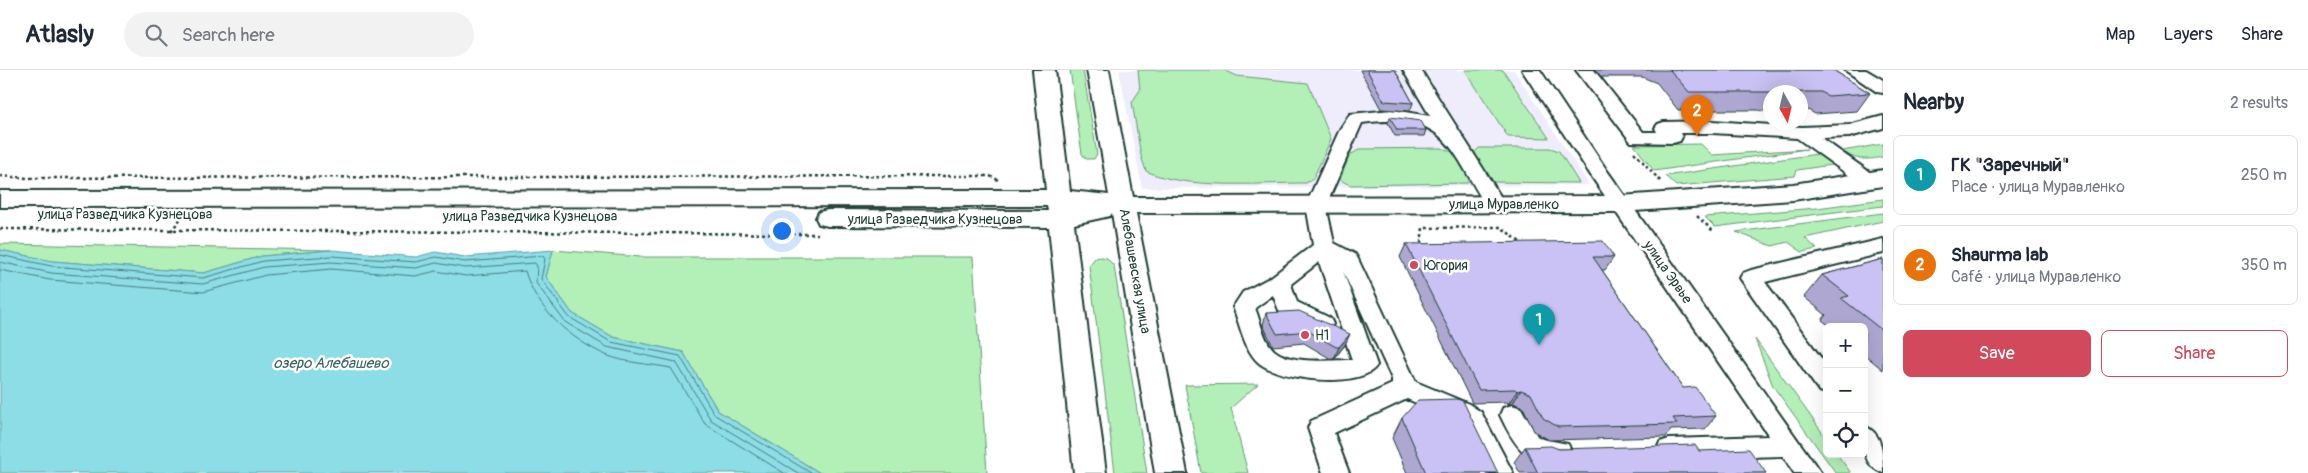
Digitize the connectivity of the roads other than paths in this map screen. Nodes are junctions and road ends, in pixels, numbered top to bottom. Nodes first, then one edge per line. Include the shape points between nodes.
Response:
1 (1044, 70) edge
2 (1098, 70) edge
3 (1412, 70) edge
4 (1530, 70) edge
5 (1585, 70) edge
6 (1854, 70) edge
7 (1883, 88) edge
8 (1883, 122) edge
9 (1449, 132) junction
10 (1802, 133) junction
11 (1876, 179) edge
12 (0, 199) edge
13 (1495, 204) junction
14 (1620, 204) junction
15 (1124, 205) junction
16 (1316, 205) junction
17 (1060, 208) junction
18 (0, 213) edge
19 (1883, 246) edge
20 (1324, 247) junction
21 (1279, 282) junction
22 (1353, 334) junction
23 (1823, 378) edge
24 (1404, 387) junction
25 (1512, 415) dead end
26 (1868, 441) edge
27 (1789, 446) junction
28 (1645, 450) edge
29 (1587, 451) edge
30 (1883, 462) edge
31 (1090, 473) edge
32 (1171, 473) edge
33 (1336, 473) edge
34 (1500, 473) edge
35 (1808, 473) edge

1 - 17 main road
2 - 15 main road, Алебашевская улица
3 - 9 street
4 - 14 street, улица Эрвье
5 - 10 street via 1638,138 1673,137 1664,128 1712,127
6 - 7 street
8 - 10 street via 1849,131
9 - 13 street
9 - 16 street via 1426,120 1400,115 1356,118
10 - 11 street
11 - 14 main road, улица Муравленко via 1794,192
12 - 17 main road, улица Разведчика Кузнецова via 1000,200
13 - 14 main road, улица Муравленко
13 - 16 main road, улица Муравленко
14 - 27 street, улица Эрвье
15 - 16 main road, улица Муравленко
15 - 17 main road, улица Муравленко
15 - 32 main road, Алебашевская улица
16 - 20 street
17 - 18 main road, улица Разведчика Кузнецова
17 - 31 main road
19 - 23 street via 1751,278
20 - 21 street
20 - 22 street
20 - 24 street via 1348,259 1404,379
21 - 22 street via 1288,307 1342,334
21 - 22 street via 1251,298 1244,307 1264,354 1304,370 1358,369 1364,365
24 - 33 street via 1398,393 1320,428
24 - 34 street via 1472,418
25 - 29 street via 1525,442 1533,448 1548,452
26 - 30 street
27 - 28 street
27 - 35 street, улица Эрвье

